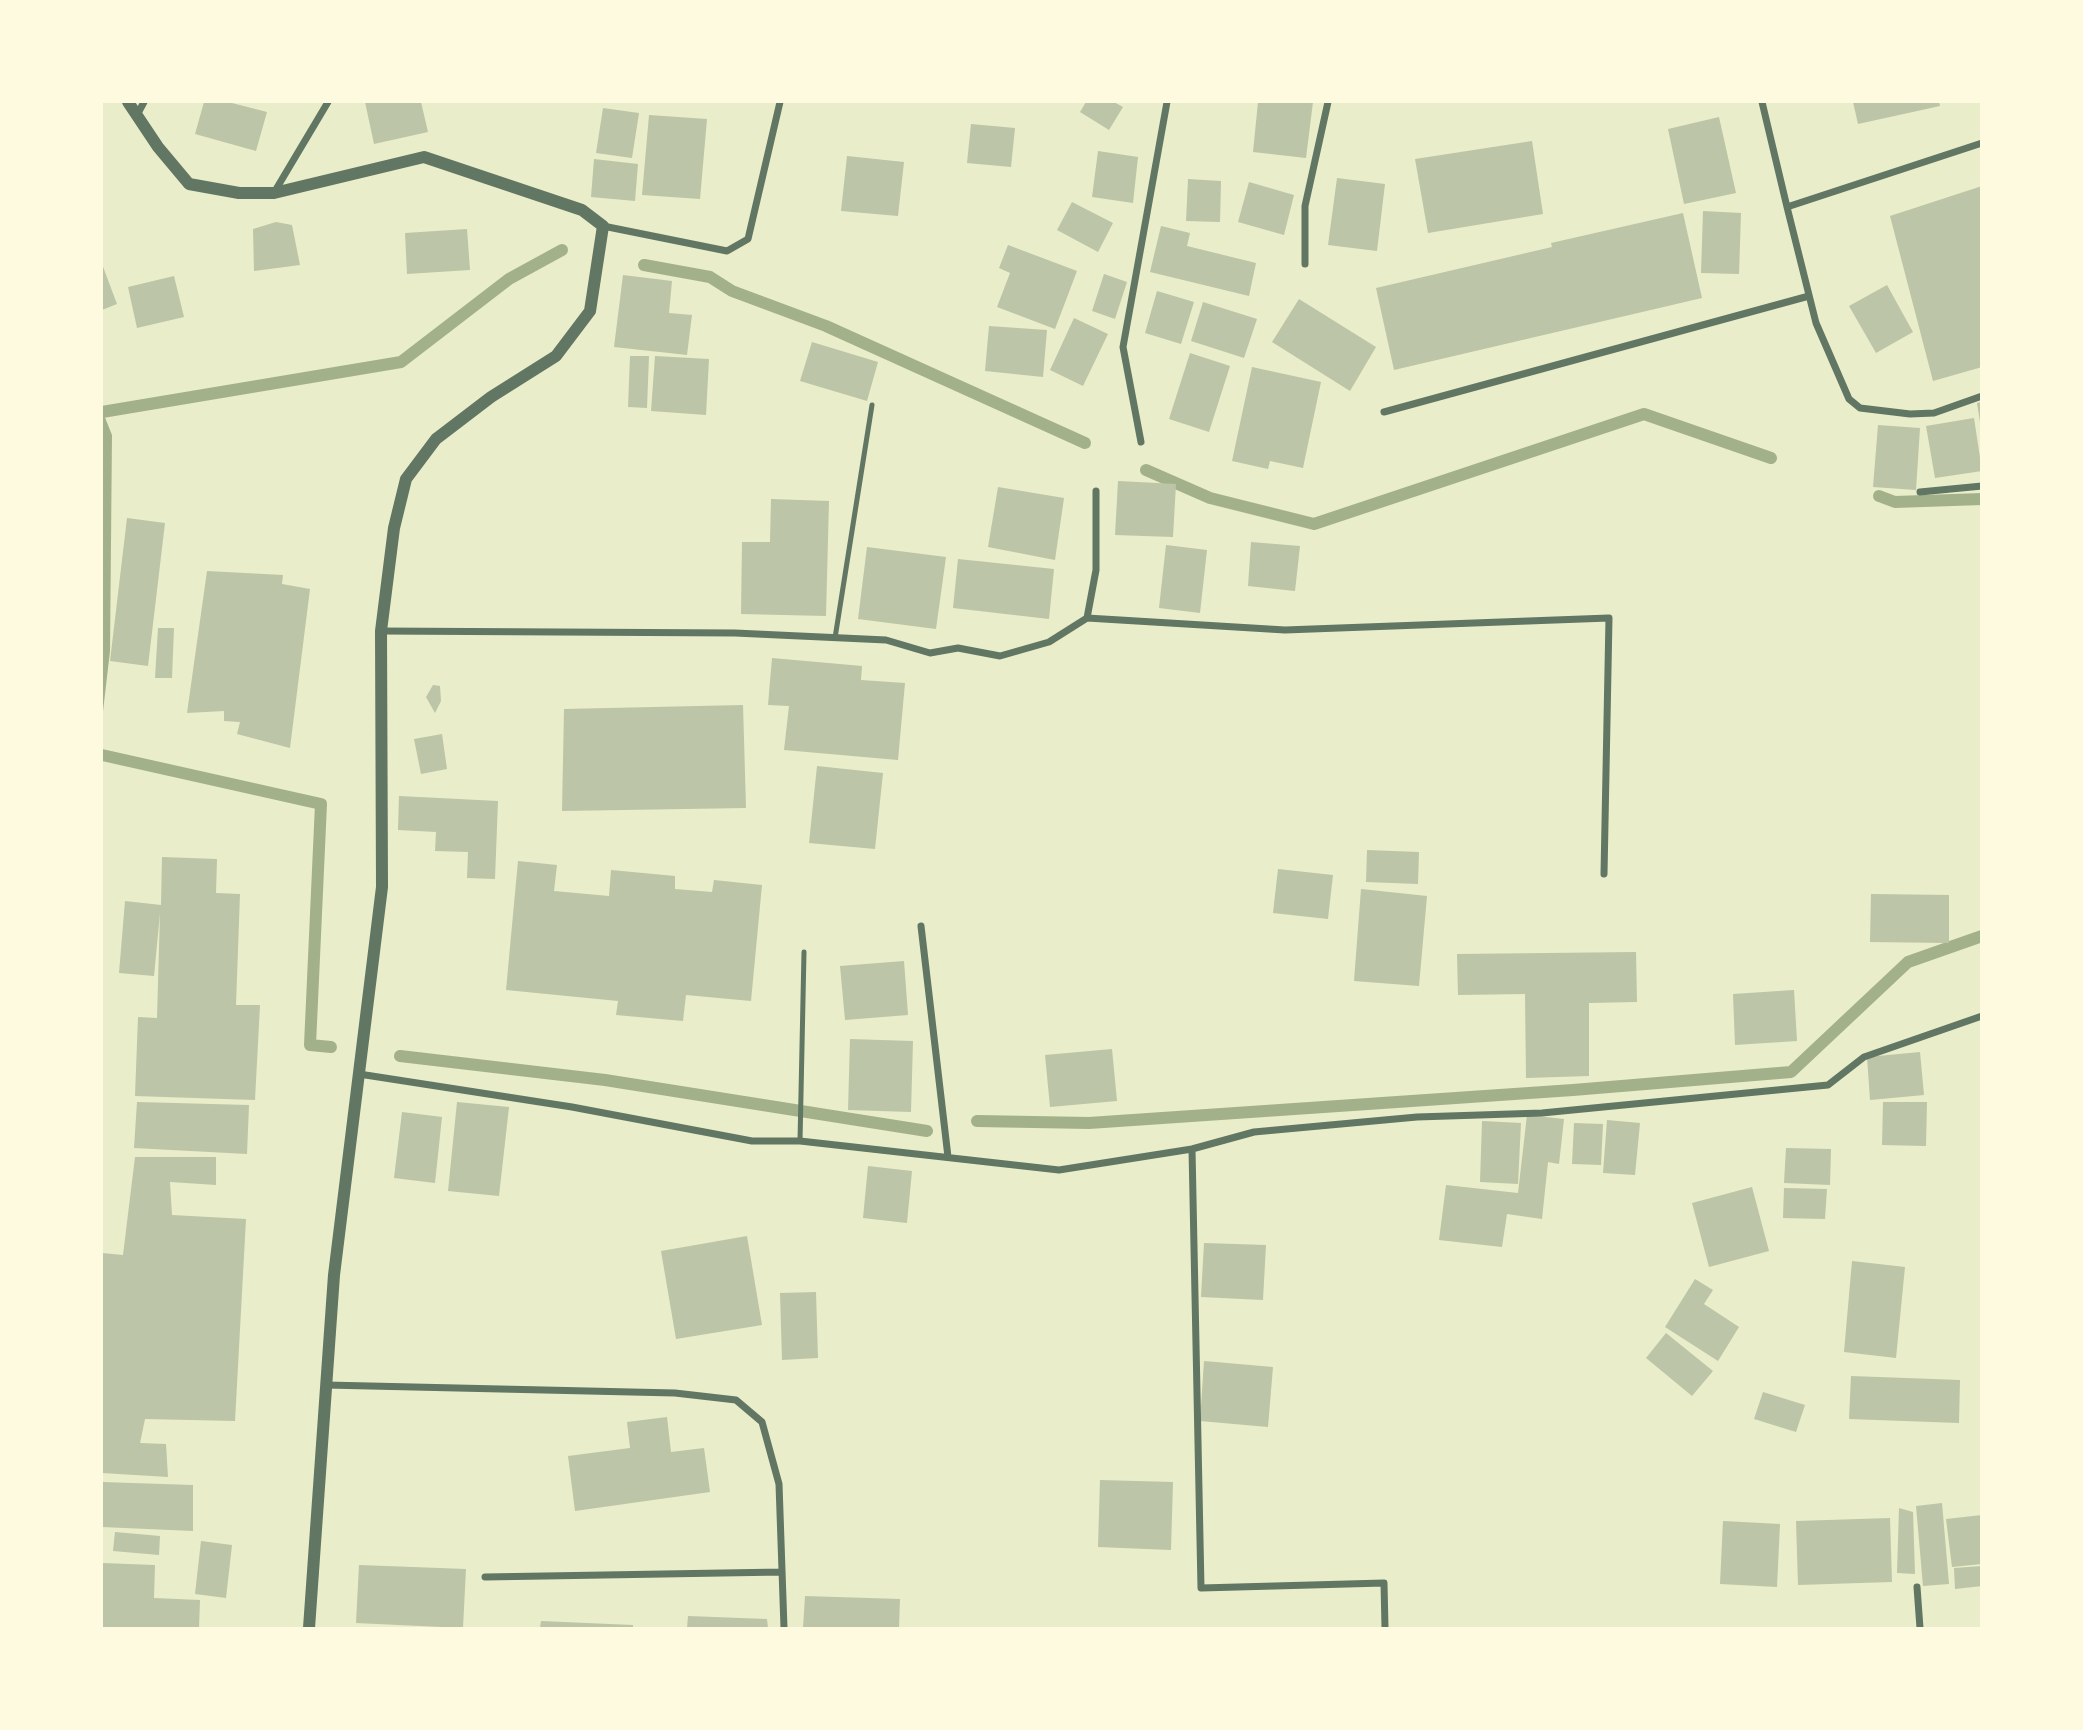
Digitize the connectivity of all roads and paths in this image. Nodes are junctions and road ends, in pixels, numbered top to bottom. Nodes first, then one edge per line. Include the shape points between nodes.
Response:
1 (128, 102) edge
2 (144, 102) edge
3 (328, 102) edge
4 (780, 102) edge
5 (1167, 102) edge
6 (1328, 102) edge
7 (1762, 102) edge
8 (137, 115) junction
9 (1982, 144) edge
10 (274, 193) junction
11 (1787, 207) junction
12 (603, 226) junction
13 (1306, 264) dead end
14 (1809, 296) junction
15 (1982, 396) edge
16 (872, 405) dead end
17 (1384, 412) dead end
18 (1141, 442) dead end
19 (1982, 486) edge
20 (1096, 491) dead end
21 (1920, 492) dead end
22 (1087, 618) junction
23 (381, 631) junction
24 (835, 638) junction
25 (1604, 874) dead end
26 (921, 926) dead end
27 (804, 952) dead end
28 (1982, 1016) edge
29 (359, 1074) junction
30 (800, 1141) junction
31 (1192, 1149) junction
32 (948, 1157) junction
33 (326, 1385) junction
34 (782, 1572) junction
35 (485, 1577) dead end
36 (1917, 1587) dead end
37 (309, 1629) edge
38 (784, 1629) edge
39 (1385, 1629) edge
40 (1920, 1629) edge

1 - 8 street
2 - 8 street
3 - 10 street
4 - 12 street via 748,239 727,251
5 - 18 street via 1123,347
6 - 13 street via 1305,206
7 - 11 street
8 - 10 street via 189,184 239,193
9 - 11 street
10 - 12 street via 424,156 582,210
11 - 14 street
12 - 23 street via 590,311 556,356 436,439 406,479 394,528
14 - 15 street via 1849,399 1860,408 1934,413
14 - 17 street
16 - 24 lane
19 - 21 street
20 - 22 street via 1096,570
22 - 24 street via 1049,642 1000,656 958,648 930,653 886,640
22 - 25 street via 1285,630 1609,618
23 - 24 street
23 - 29 street via 382,887
26 - 32 street
27 - 30 lane
28 - 31 street via 1864,1057 1828,1085 1542,1113 1417,1117 1254,1132
29 - 30 street via 752,1141
29 - 33 street via 334,1275
30 - 32 street
31 - 32 street via 1059,1170
31 - 39 street via 1201,1588 1384,1583
33 - 34 street via 675,1393 736,1400 762,1422 779,1484
33 - 37 street
34 - 35 street
34 - 38 street
36 - 40 street

